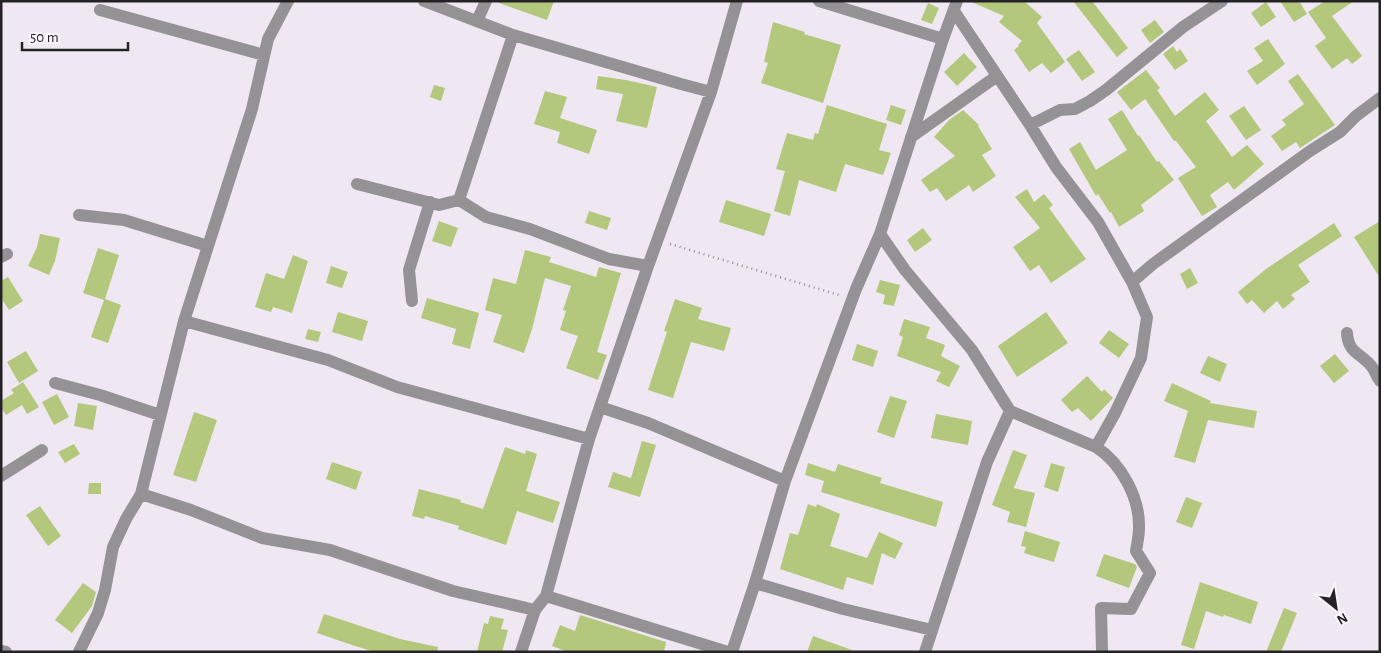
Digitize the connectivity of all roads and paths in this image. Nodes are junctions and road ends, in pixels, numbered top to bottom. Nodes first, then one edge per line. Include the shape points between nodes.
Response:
1 (288, 1) edge
2 (424, 1) edge
3 (486, 1) edge
4 (737, 1) edge
5 (820, 1) edge
6 (1222, 1) edge
7 (956, 6) edge
8 (100, 10) dead end
9 (477, 21) junction
10 (513, 35) junction
11 (943, 39) junction
12 (264, 55) junction
13 (997, 76) junction
14 (711, 92) junction
15 (1380, 98) edge
16 (1030, 125) junction
17 (911, 137) junction
18 (357, 184) dead end
19 (459, 200) junction
20 (430, 202) junction
21 (79, 215) dead end
22 (880, 234) junction
23 (658, 240) junction
24 (208, 246) junction
25 (648, 266) junction
26 (1132, 282) junction
27 (853, 299) junction
28 (412, 301) dead end
29 (184, 321) junction
30 (1347, 333) dead end
31 (1380, 381) edge
32 (55, 383) dead end
33 (600, 406) junction
34 (1010, 411) junction
35 (160, 415) junction
36 (588, 439) junction
37 (1096, 448) junction
38 (42, 450) dead end
39 (1, 476) edge
40 (785, 481) junction
41 (141, 494) junction
42 (755, 583) junction
43 (546, 596) junction
44 (535, 610) junction
45 (932, 630) junction
46 (1, 651) edge
47 (6, 652) edge
48 (79, 652) edge
49 (521, 652) edge
50 (728, 652) edge
51 (732, 652) edge
52 (924, 652) edge
53 (1102, 652) edge

1 - 12 street via 268,39
2 - 9 street
3 - 9 street
4 - 14 street
5 - 11 street
6 - 16 street via 1183,27 1090,101 1075,109 1060,110
7 - 11 street
7 - 13 street
8 - 12 street
9 - 10 street
10 - 14 street
10 - 19 street
11 - 17 street
12 - 24 street via 252,108
13 - 16 street
13 - 17 street
14 - 23 street
15 - 26 street via 1340,132
16 - 26 street via 1056,167 1098,222
17 - 22 street
18 - 20 street
19 - 20 street via 439,205
19 - 25 street via 486,217 609,259
20 - 28 street via 409,270
21 - 24 street via 124,220
22 - 27 street
22 - 34 street via 905,270 972,350
23 - 25 street
23 - 27 path
24 - 29 street
25 - 33 street
26 - 37 street via 1146,317 1141,358
27 - 40 street
29 - 35 street
29 - 36 street via 328,360 396,387
30 - 31 street via 1354,351 1372,366
32 - 35 street
33 - 36 street
33 - 40 street via 648,422
34 - 37 street
34 - 45 street via 987,462
35 - 41 street
36 - 43 street
37 - 53 street via 1106,454 1124,477 1136,502 1139,528 1136,551 1150,573 1131,610 1101,608
38 - 39 street
40 - 42 street
41 - 44 street via 262,538 330,550 453,590
41 - 48 street via 113,548 98,613
42 - 45 street via 843,609
42 - 51 street
43 - 44 street
43 - 50 street
44 - 49 street
45 - 52 street
46 - 47 street

